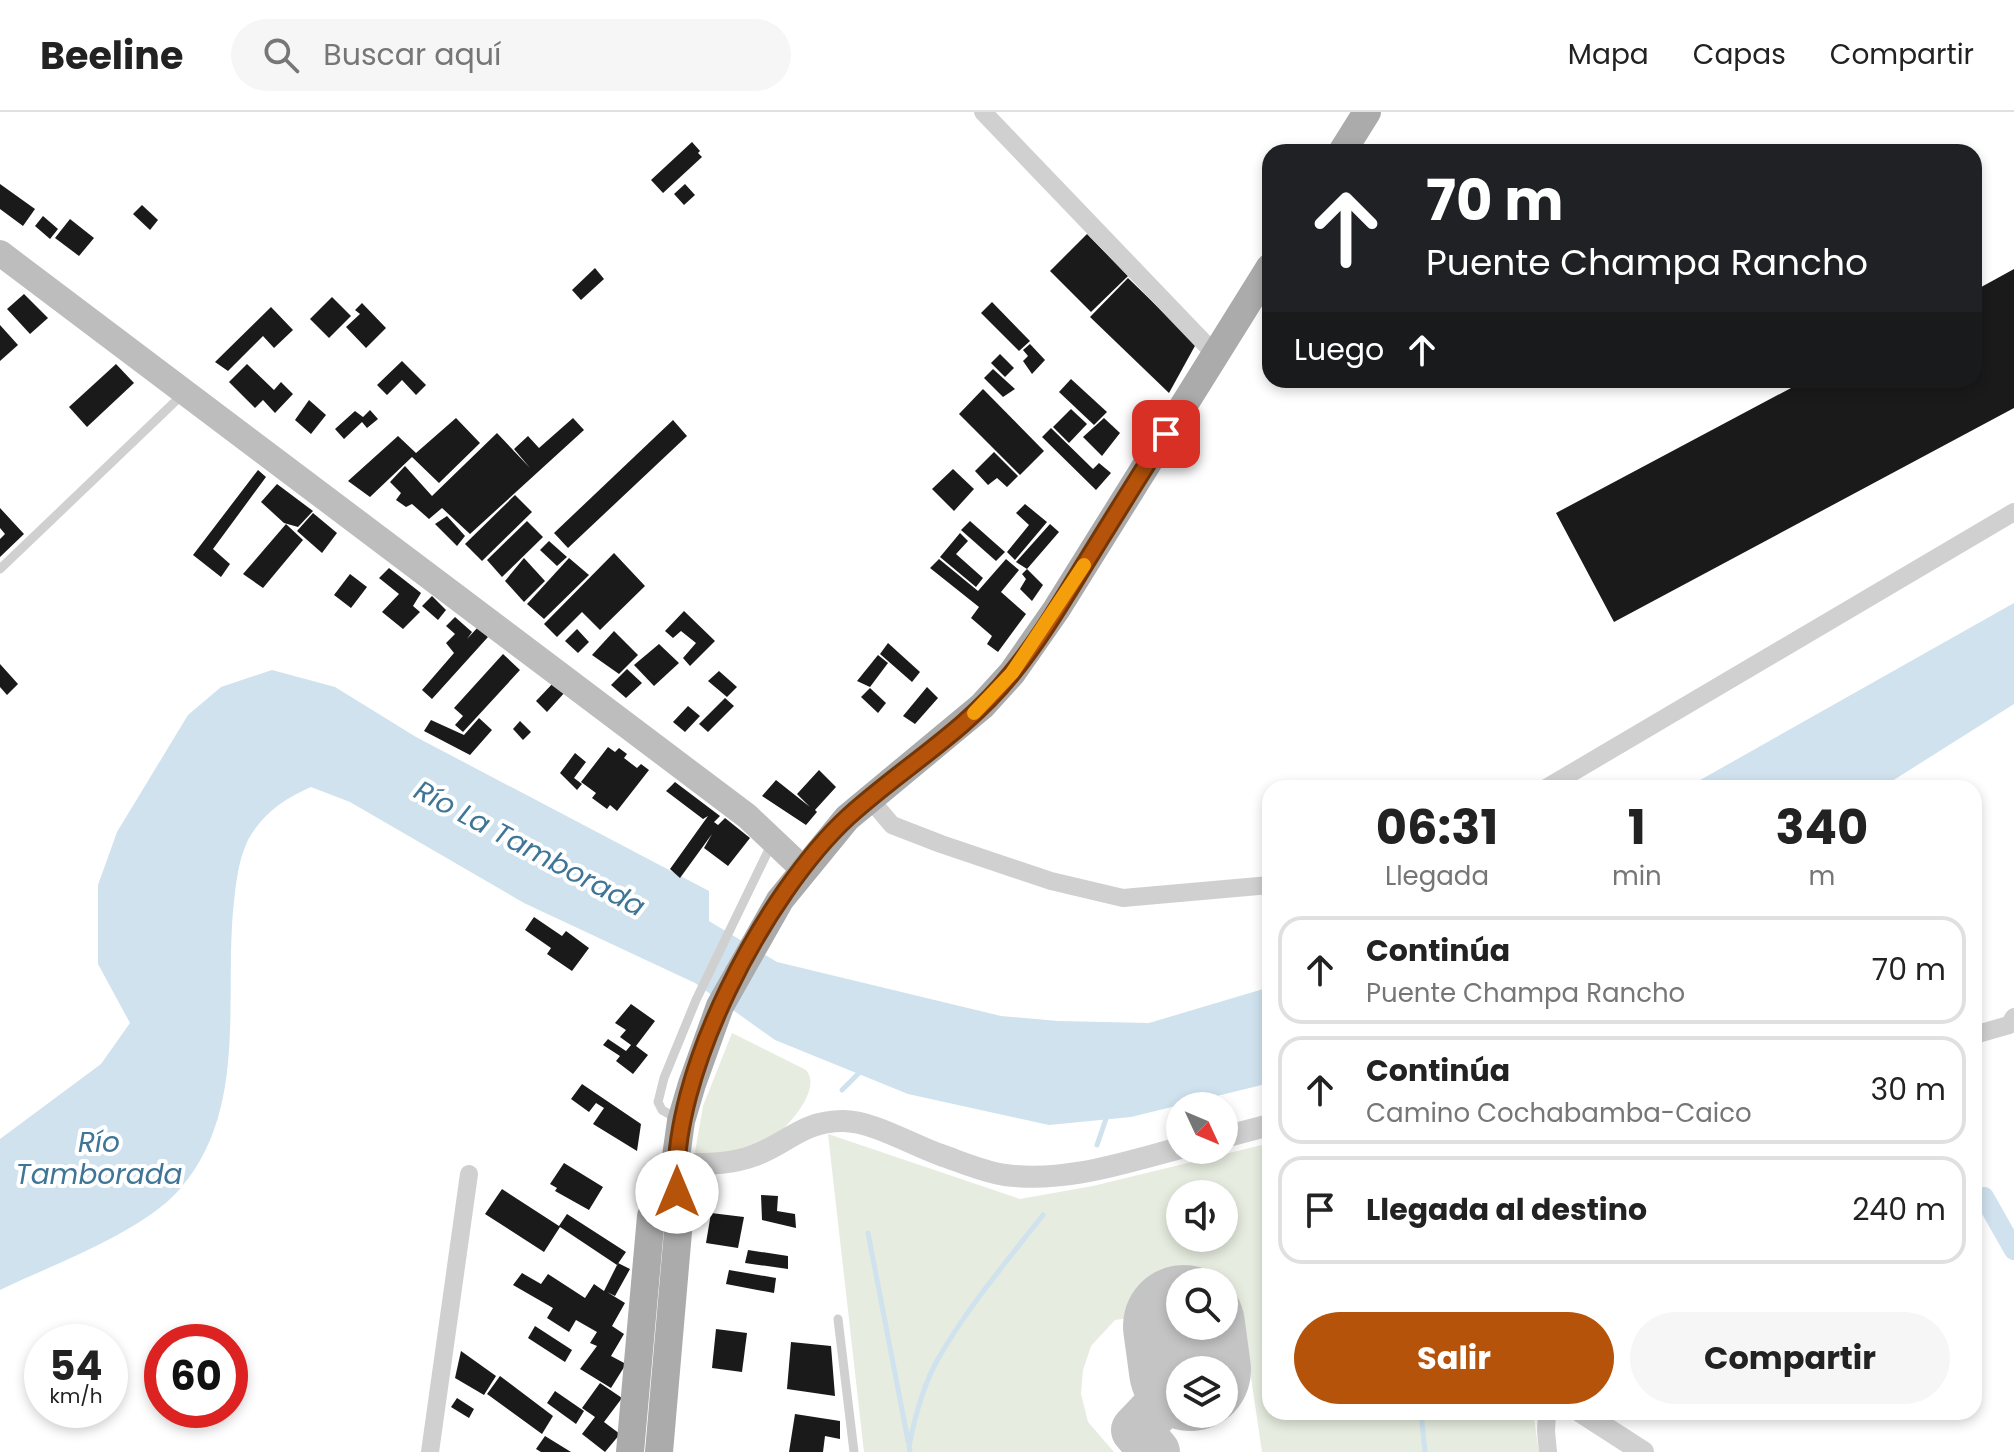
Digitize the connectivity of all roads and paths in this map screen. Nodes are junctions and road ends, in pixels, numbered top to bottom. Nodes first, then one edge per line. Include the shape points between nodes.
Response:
1 (983, 112) edge
2 (1367, 112) edge
3 (1347, 144) edge
4 (0, 253) edge
5 (1262, 280) edge
6 (1215, 354) junction
7 (185, 392) junction
8 (2014, 512) edge
9 (0, 569) edge
10 (1560, 780) edge
11 (870, 799) junction
12 (773, 841) junction
13 (803, 869) junction
14 (1262, 886) edge
15 (745, 932) junction
16 (2014, 1017) edge
17 (1982, 1033) edge
18 (1262, 1127) edge
19 (1238, 1133) edge
20 (1166, 1152) edge
21 (675, 1164) junction
22 (469, 1174) dead end
23 (838, 1319) dead end
24 (1547, 1420) edge
25 (1593, 1420) edge
26 (430, 1452) edge
27 (630, 1452) edge
28 (659, 1452) edge
29 (854, 1452) edge
30 (1548, 1452) edge
31 (1643, 1452) edge

1 - 6 street
2 - 3 main road
4 - 7 main road
5 - 6 main road
6 - 11 main road via 1012,673 982,706
7 - 9 lane
7 - 12 main road via 747,816
8 - 10 street
11 - 13 main road
11 - 14 street via 892,825 916,835 1051,881 1123,898
12 - 13 main road
12 - 15 lane
13 - 15 main road
15 - 21 main road via 708,1003
16 - 17 street via 2009,1025
18 - 19 street
20 - 21 street via 1086,1172 1003,1175 843,1121 806,1126 749,1158 716,1165
21 - 27 main road via 651,1216
21 - 28 main road via 679,1220
22 - 26 street
23 - 29 lane
24 - 30 street
25 - 31 street

